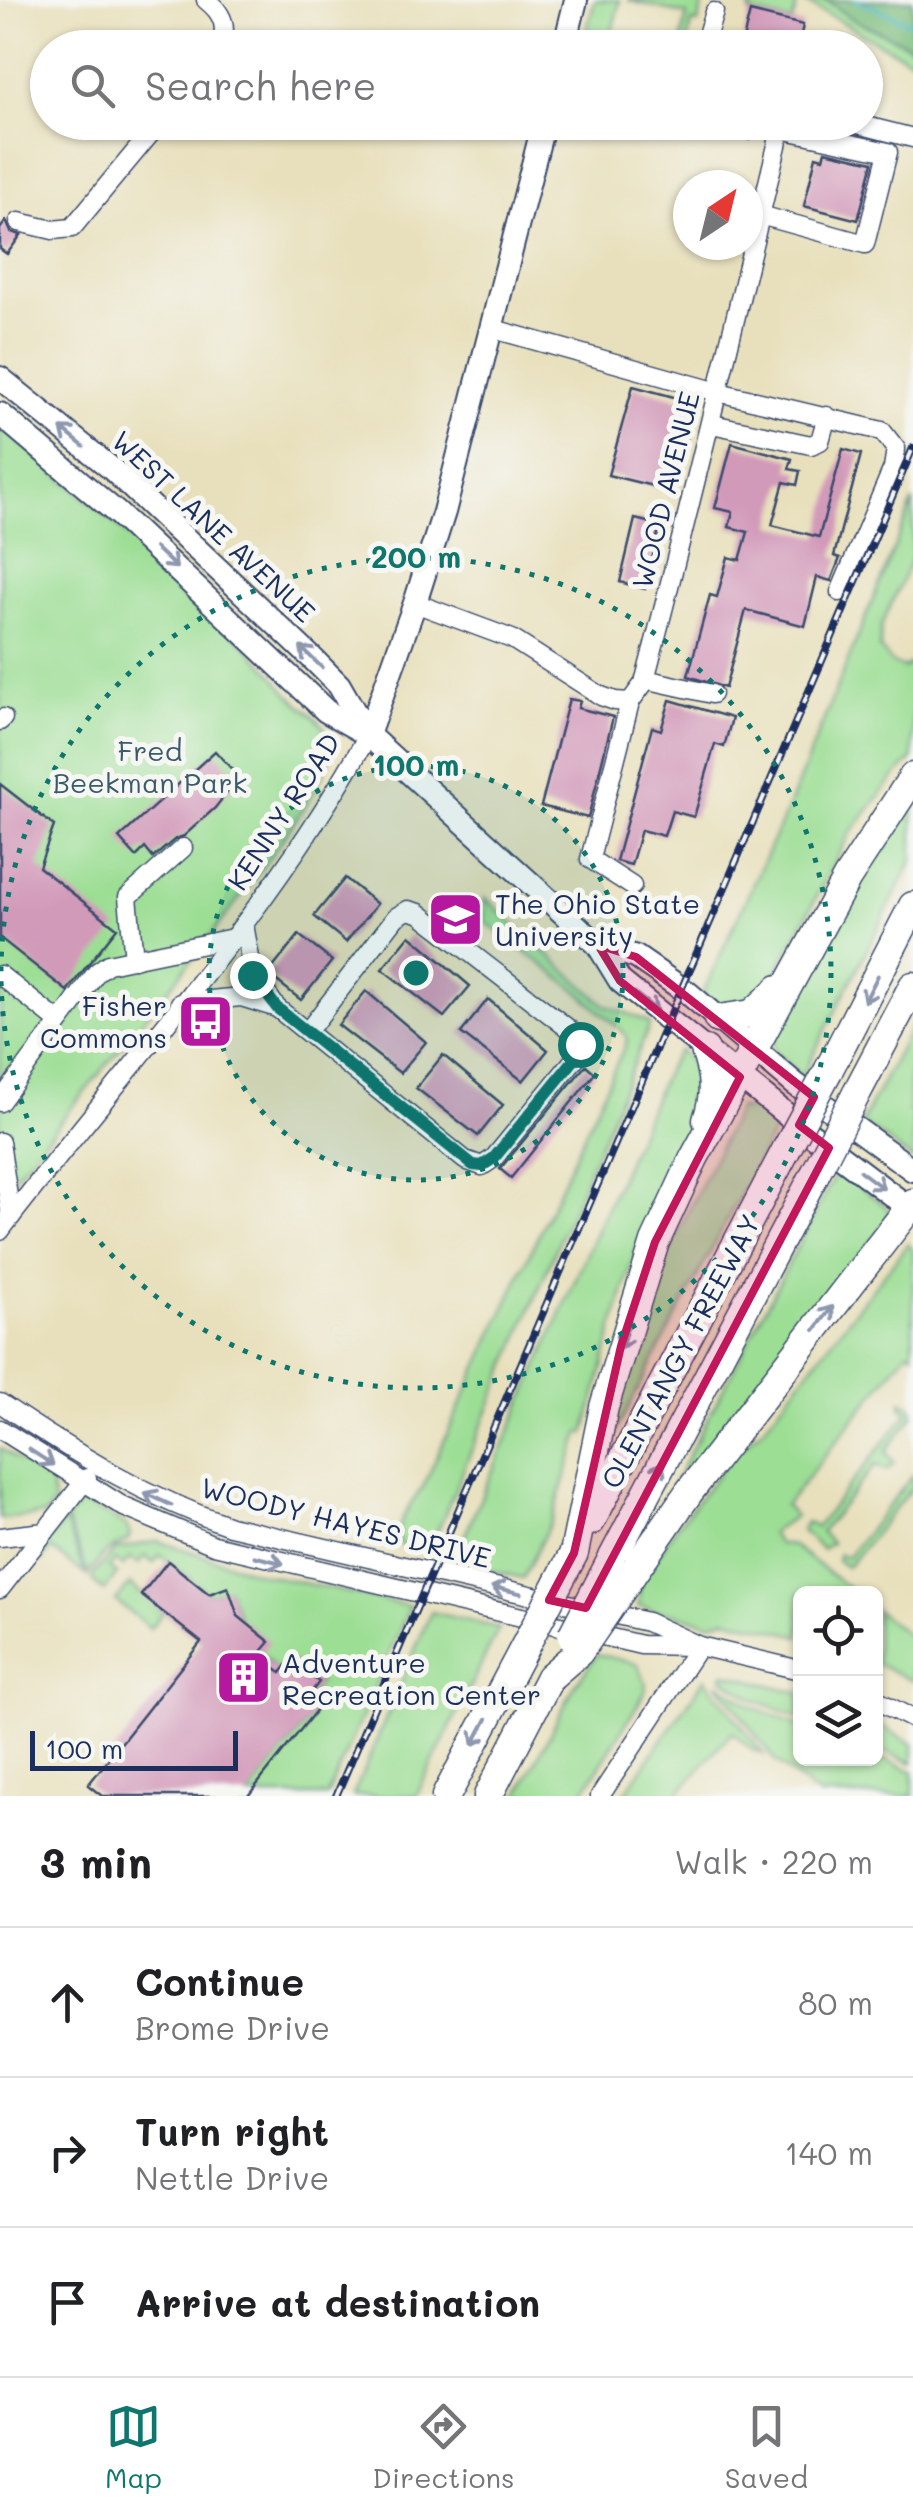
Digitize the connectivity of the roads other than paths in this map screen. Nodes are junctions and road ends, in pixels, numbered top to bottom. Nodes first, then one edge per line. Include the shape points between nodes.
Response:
1 (206, 0) edge
2 (576, 0) edge
3 (714, 12) dead end
4 (223, 30) edge
5 (568, 30) edge
6 (708, 30) edge
7 (883, 130) edge
8 (913, 138) edge
9 (145, 140) edge
10 (539, 140) edge
11 (778, 140) edge
12 (832, 140) edge
13 (760, 215) joint
14 (19, 222) dead end
15 (749, 260) edge
16 (490, 328) junction
17 (0, 378) edge
18 (718, 392) junction
19 (0, 414) edge
20 (827, 416) junction
21 (712, 424) junction
22 (840, 592) dead end
23 (416, 603) junction
24 (645, 679) junction
25 (712, 694) dead end
26 (630, 702) junction
27 (368, 735) junction
28 (913, 777) edge
29 (183, 848) dead end
30 (632, 886) dead end
31 (913, 906) edge
32 (238, 931) junction
33 (598, 945) junction
34 (134, 959) junction
35 (802, 961) junction
36 (0, 975) edge
37 (913, 986) edge
38 (180, 1004) junction
39 (277, 1008) junction
40 (718, 1018) junction
41 (59, 1022) junction
42 (307, 1032) junction
43 (705, 1050) junction
44 (755, 1050) junction
45 (740, 1077) junction
46 (0, 1102) edge
47 (0, 1142) edge
48 (694, 1158) junction
49 (913, 1170) edge
50 (912, 1207) edge
51 (5, 1224) edge
52 (0, 1403) edge
53 (0, 1430) edge
54 (96, 1466) junction
55 (83, 1484) junction
56 (45, 1532) junction
57 (0, 1537) edge
58 (574, 1553) junction
59 (624, 1564) junction
60 (0, 1589) edge
61 (699, 1646) junction
62 (793, 1668) edge
63 (883, 1704) edge
64 (913, 1719) edge
65 (446, 1796) edge
66 (488, 1796) edge
67 (600, 1796) edge

1 - 4 street via 220,13
2 - 5 main road
3 - 6 street
7 - 8 street
9 - 14 street via 72,228
10 - 16 main road, KENNY ROAD
11 - 13 street, WOOD AVENUE
12 - 13 street, WOOD AVENUE via 888,152 865,244
15 - 18 street, WOOD AVENUE
16 - 18 street
16 - 23 main road, KENNY ROAD
27 -> 17 main road, WEST LANE AVENUE via 339,686 314,660 113,470
18 - 20 street
18 - 21 street, WOOD AVENUE
19 -> 27 main road, WEST LANE AVENUE via 118,514 326,711
20 - 21 street via 820,441 811,445
20 - 22 street via 882,431 896,449
21 - 24 street, WOOD AVENUE
23 - 26 street via 512,639 601,696
23 - 27 main road, KENNY ROAD
24 - 25 street
24 - 26 street, WOOD AVENUE
26 - 30 street, WOOD AVENUE via 590,858
27 - 32 street, KENNY ROAD via 308,836
27 - 33 main road, WEST LANE AVENUE
28 - 35 highway
29 - 34 street via 128,897
31 -> 58 highway, OLENTANGY FREEWAY, bridge
32 - 34 street
32 - 38 street, KENNY ROAD
32 - 39 street via 252,975
33 - 40 main road, WEST LANE AVENUE via 636,956
33 -> 43 main road, WEST LANE AVENUE via 620,982
34 - 41 street via 97,972
35 - 40 highway via 762,1008
35 - 44 highway
36 - 41 street
59 -> 37 highway, OLENTANGY FREEWAY, bridge
38 - 39 street via 241,997
38 - 51 street, KENNY ROAD
39 - 42 street
40 - 44 main road, WEST LANE AVENUE
41 - 46 street
42 - 42 street via 465,1160 482,1166 578,1055 580,1044 408,910
43 - 45 main road, WEST LANE AVENUE
43 - 48 highway via 715,1098
44 - 45 highway
44 - 49 main road, WEST LANE AVENUE
45 - 48 highway
45 -> 50 main road, WEST LANE AVENUE
47 - 51 street
48 -> 58 highway via 656,1242 621,1346
59 -> 50 highway via 689,1492
52 - 54 street, WOODY HAYES DRIVE
53 -> 55 street, WOODY HAYES DRIVE
54 - 55 street
61 -> 54 street, WOODY HAYES DRIVE via 647,1622 230,1526
55 - 56 street
55 -> 61 street, WOODY HAYES DRIVE via 167,1528 230,1550 642,1645
56 - 57 street
56 - 60 street
58 -> 65 highway, OLENTANGY FREEWAY, bridge
59 - 66 highway, bridge via 580,1652 550,1677
61 - 62 street, WOODY HAYES DRIVE
61 - 67 street
63 - 64 street

